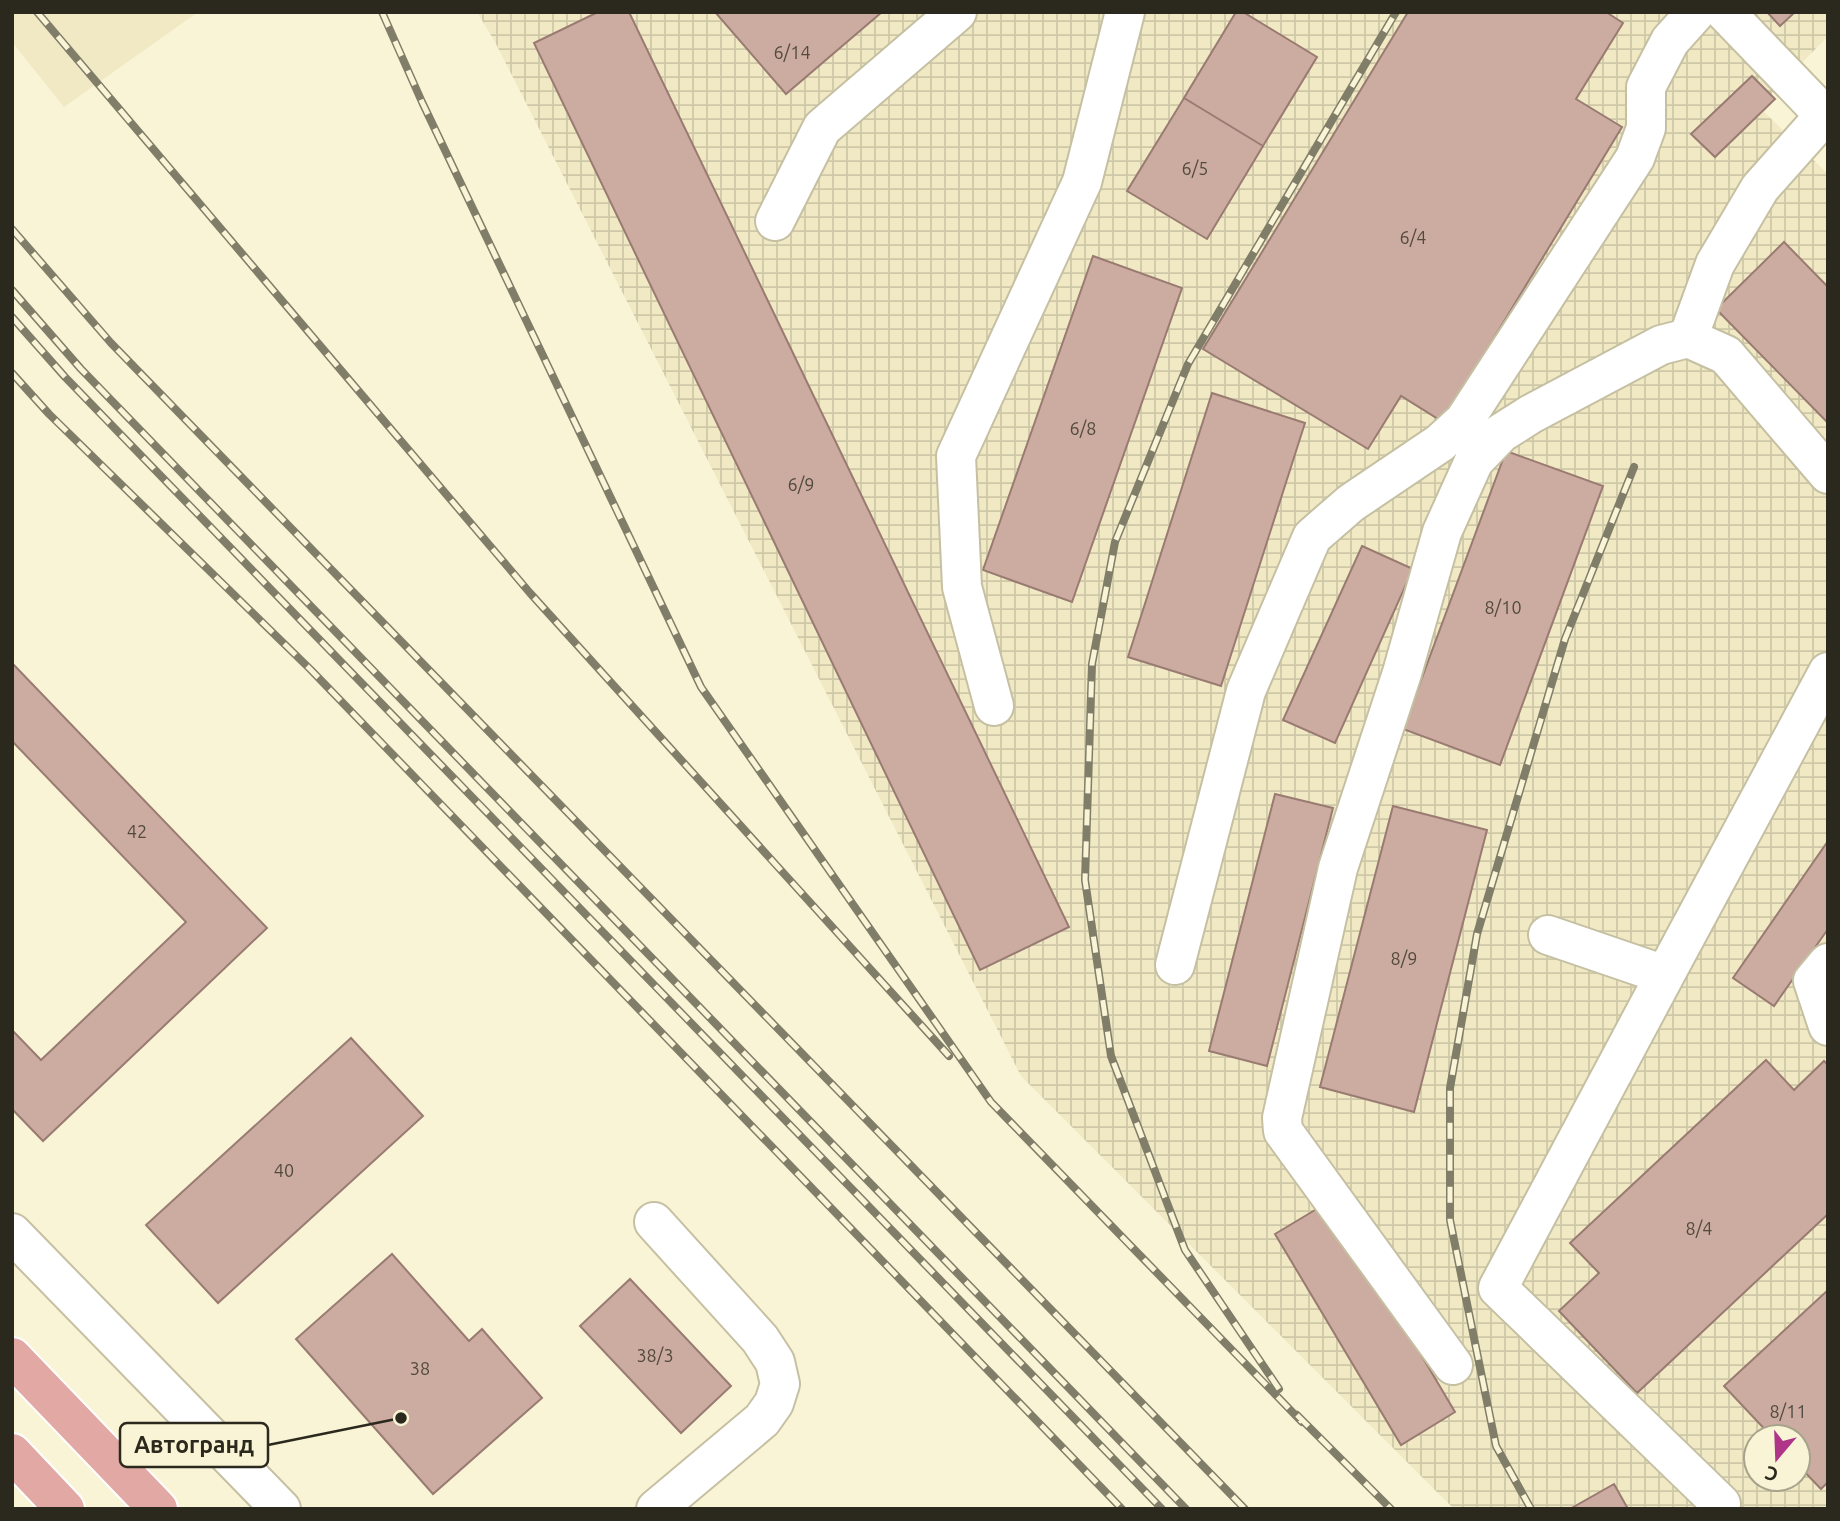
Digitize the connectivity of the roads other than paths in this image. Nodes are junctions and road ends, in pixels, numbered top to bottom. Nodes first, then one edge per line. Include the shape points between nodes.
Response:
1 (957, 12) edge
2 (1125, 12) edge
3 (1696, 12) edge
4 (1726, 12) edge
5 (1823, 107) edge
6 (775, 221) dead end
7 (1688, 338) junction
8 (1828, 474) edge
9 (1828, 673) edge
10 (994, 706) dead end
11 (1548, 935) dead end
12 (1828, 963) edge
13 (1175, 965) dead end
14 (1665, 975) junction
15 (1828, 1026) edge
16 (654, 1222) dead end
17 (12, 1233) edge
18 (12, 1357) edge
19 (1452, 1365) dead end
20 (12, 1453) edge
21 (1721, 1504) dead end
22 (65, 1509) edge
23 (158, 1509) edge
24 (281, 1509) edge
25 (656, 1509) edge

1 - 6 street via 822,128
2 - 10 street via 1083,182 956,456 962,587
3 - 13 street via 1670,41 1646,87 1646,128 1634,158 1464,421 1312,537 1246,691
4 - 5 street
5 - 7 street via 1760,188 1715,264
7 - 8 street via 1726,355
7 - 19 street via 1661,345 1531,414 1501,433 1474,461 1443,532 1338,868 1283,1130
9 - 14 street
11 - 14 street
12 - 15 street via 1813,981
14 - 21 street via 1498,1289
16 - 25 street via 760,1339 775,1362 780,1384 762,1420
17 - 24 street
18 - 23 main road
20 - 22 main road

